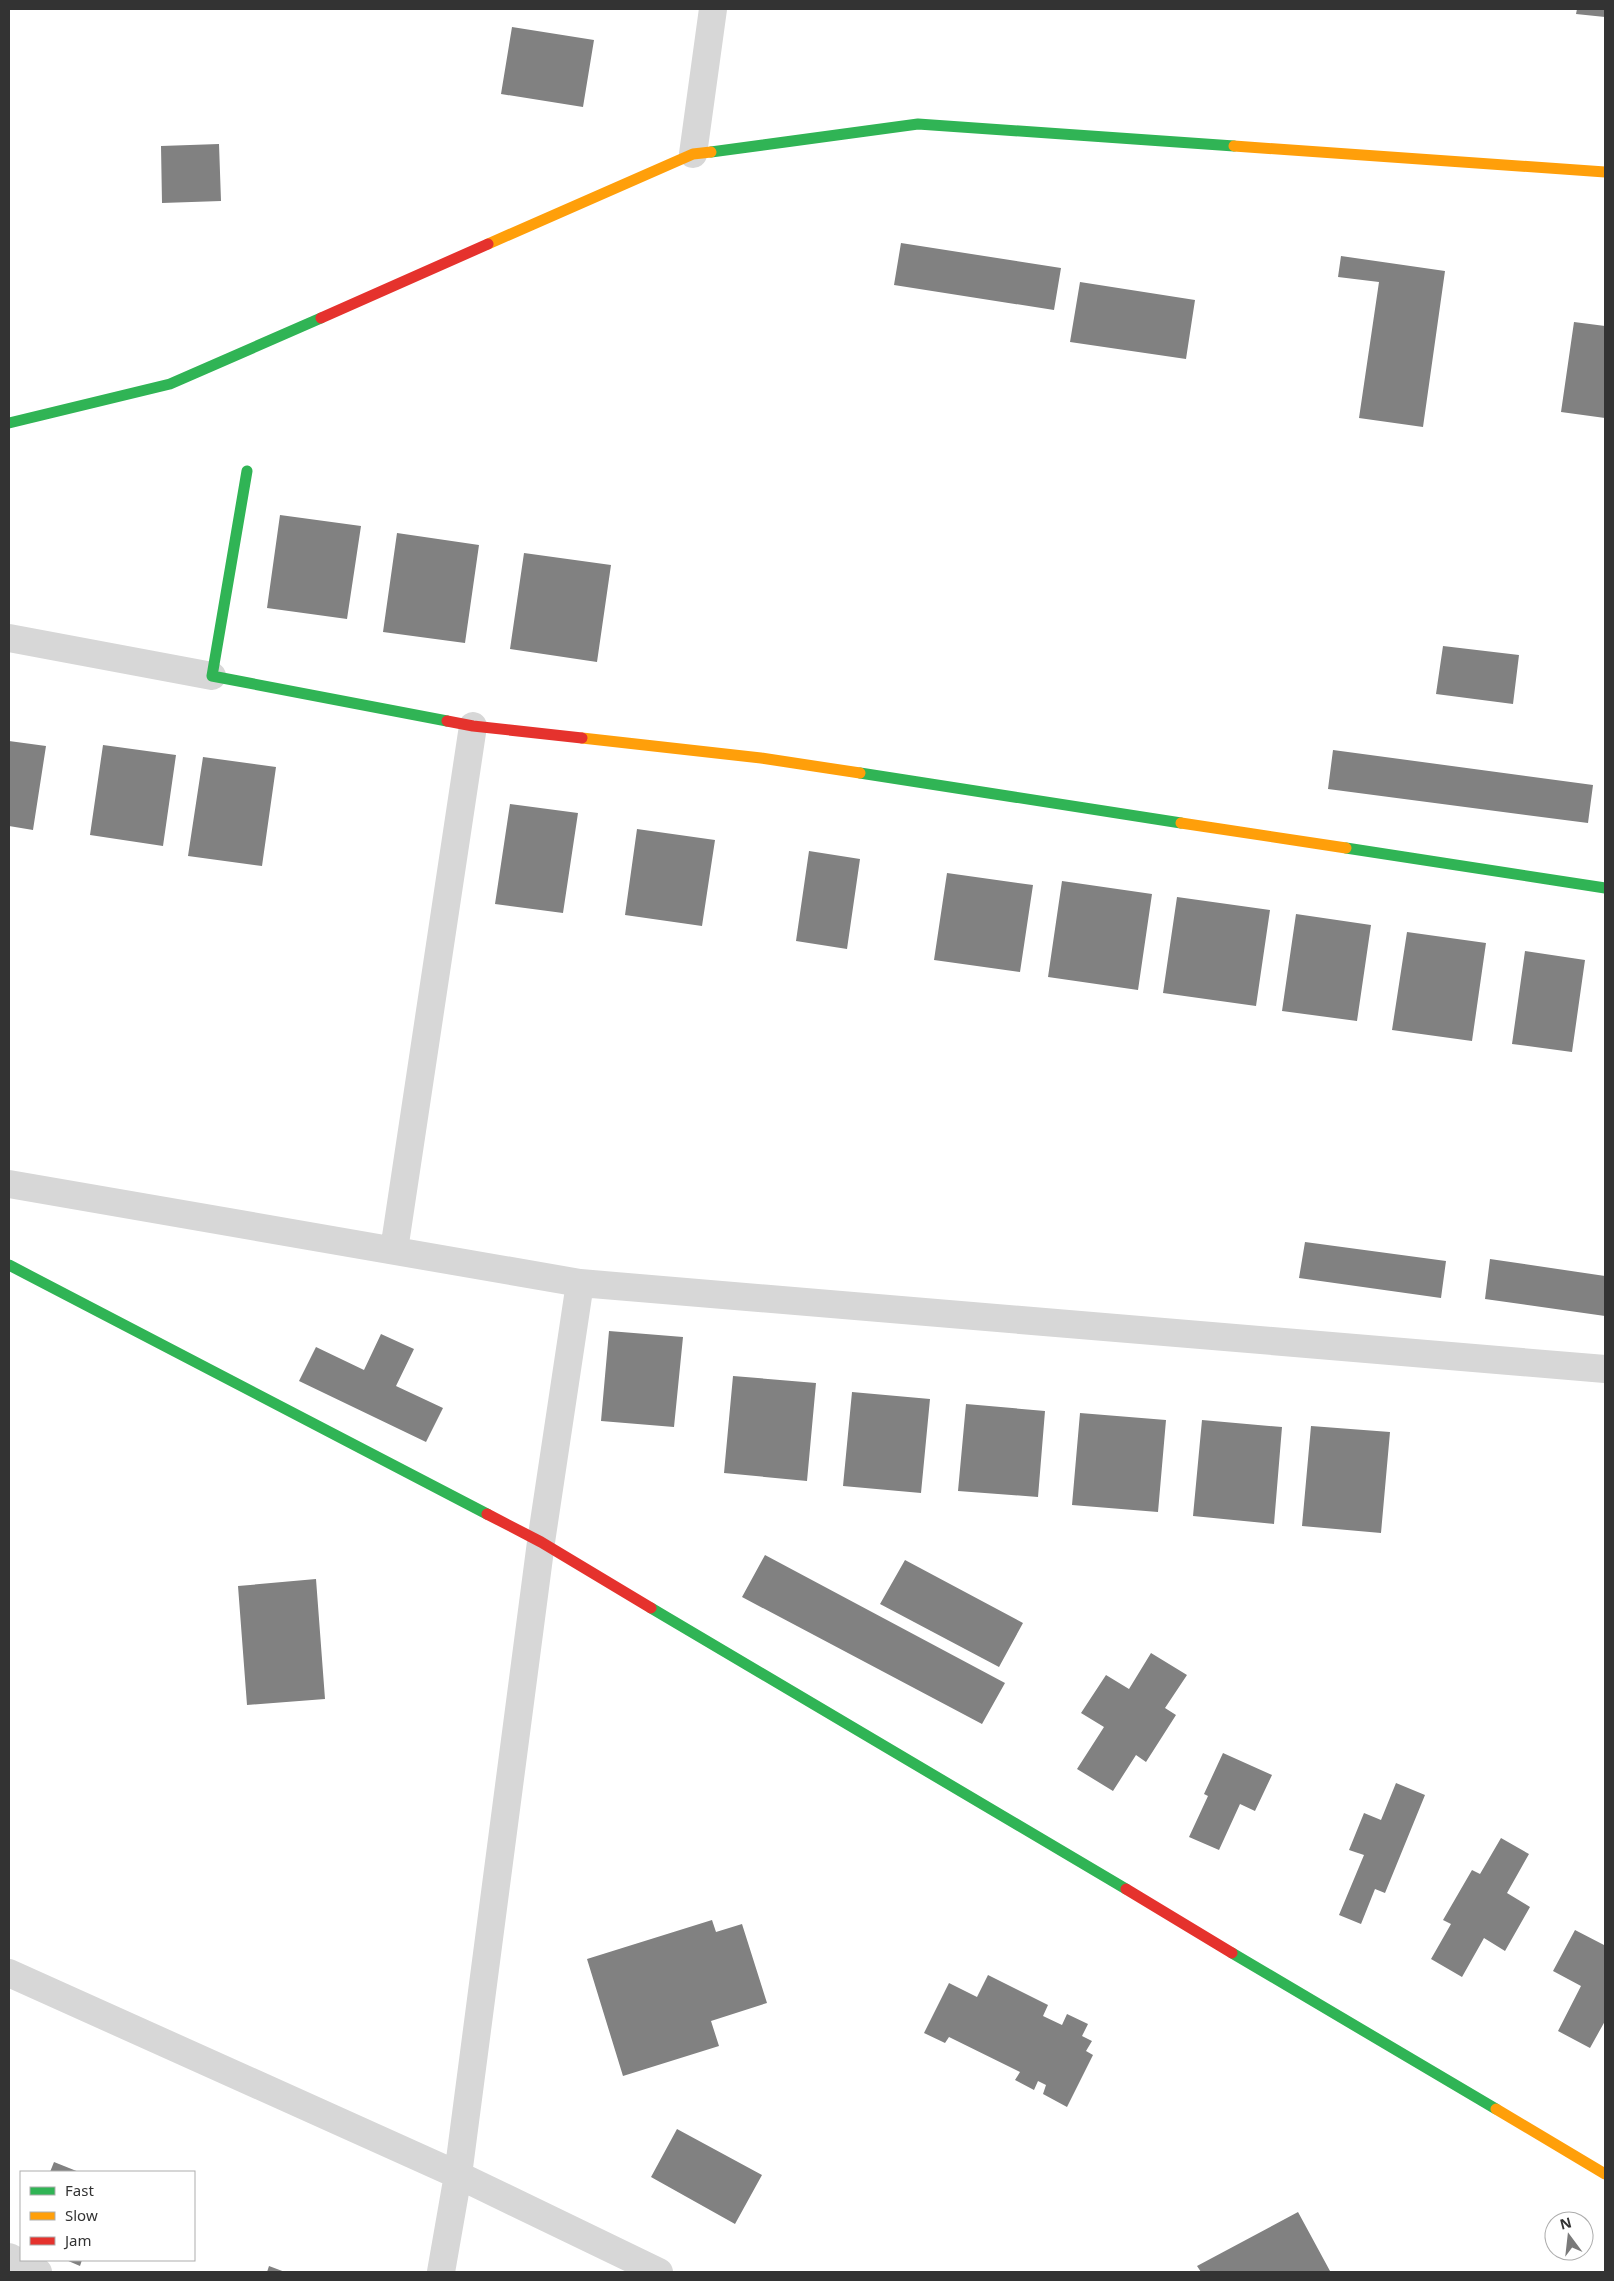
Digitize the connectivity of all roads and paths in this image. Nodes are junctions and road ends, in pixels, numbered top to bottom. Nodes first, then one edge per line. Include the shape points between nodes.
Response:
1 (713, 9) edge
2 (692, 154) junction
3 (1605, 172) edge
4 (9, 423) edge
5 (247, 471) dead end
6 (9, 638) edge
7 (212, 676) junction
8 (473, 726) junction
9 (1605, 888) edge
10 (9, 1184) edge
11 (394, 1250) junction
12 (9, 1265) edge
13 (580, 1283) junction
14 (1605, 1369) edge
15 (541, 1542) junction
16 (9, 1973) edge
17 (1605, 2174) edge
18 (458, 2175) junction
19 (9, 2257) edge
20 (38, 2272) edge
21 (441, 2272) edge
22 (659, 2272) edge

1 - 2 street
2 - 3 street via 918,124
2 - 4 street via 170,384
5 - 7 street
6 - 7 street
7 - 8 street
8 - 9 street via 761,758
8 - 11 street
10 - 11 street
11 - 13 street
12 - 15 street
13 - 14 street
13 - 15 street
15 - 17 street
15 - 18 street
16 - 18 street
18 - 21 street
18 - 22 street
19 - 20 street

